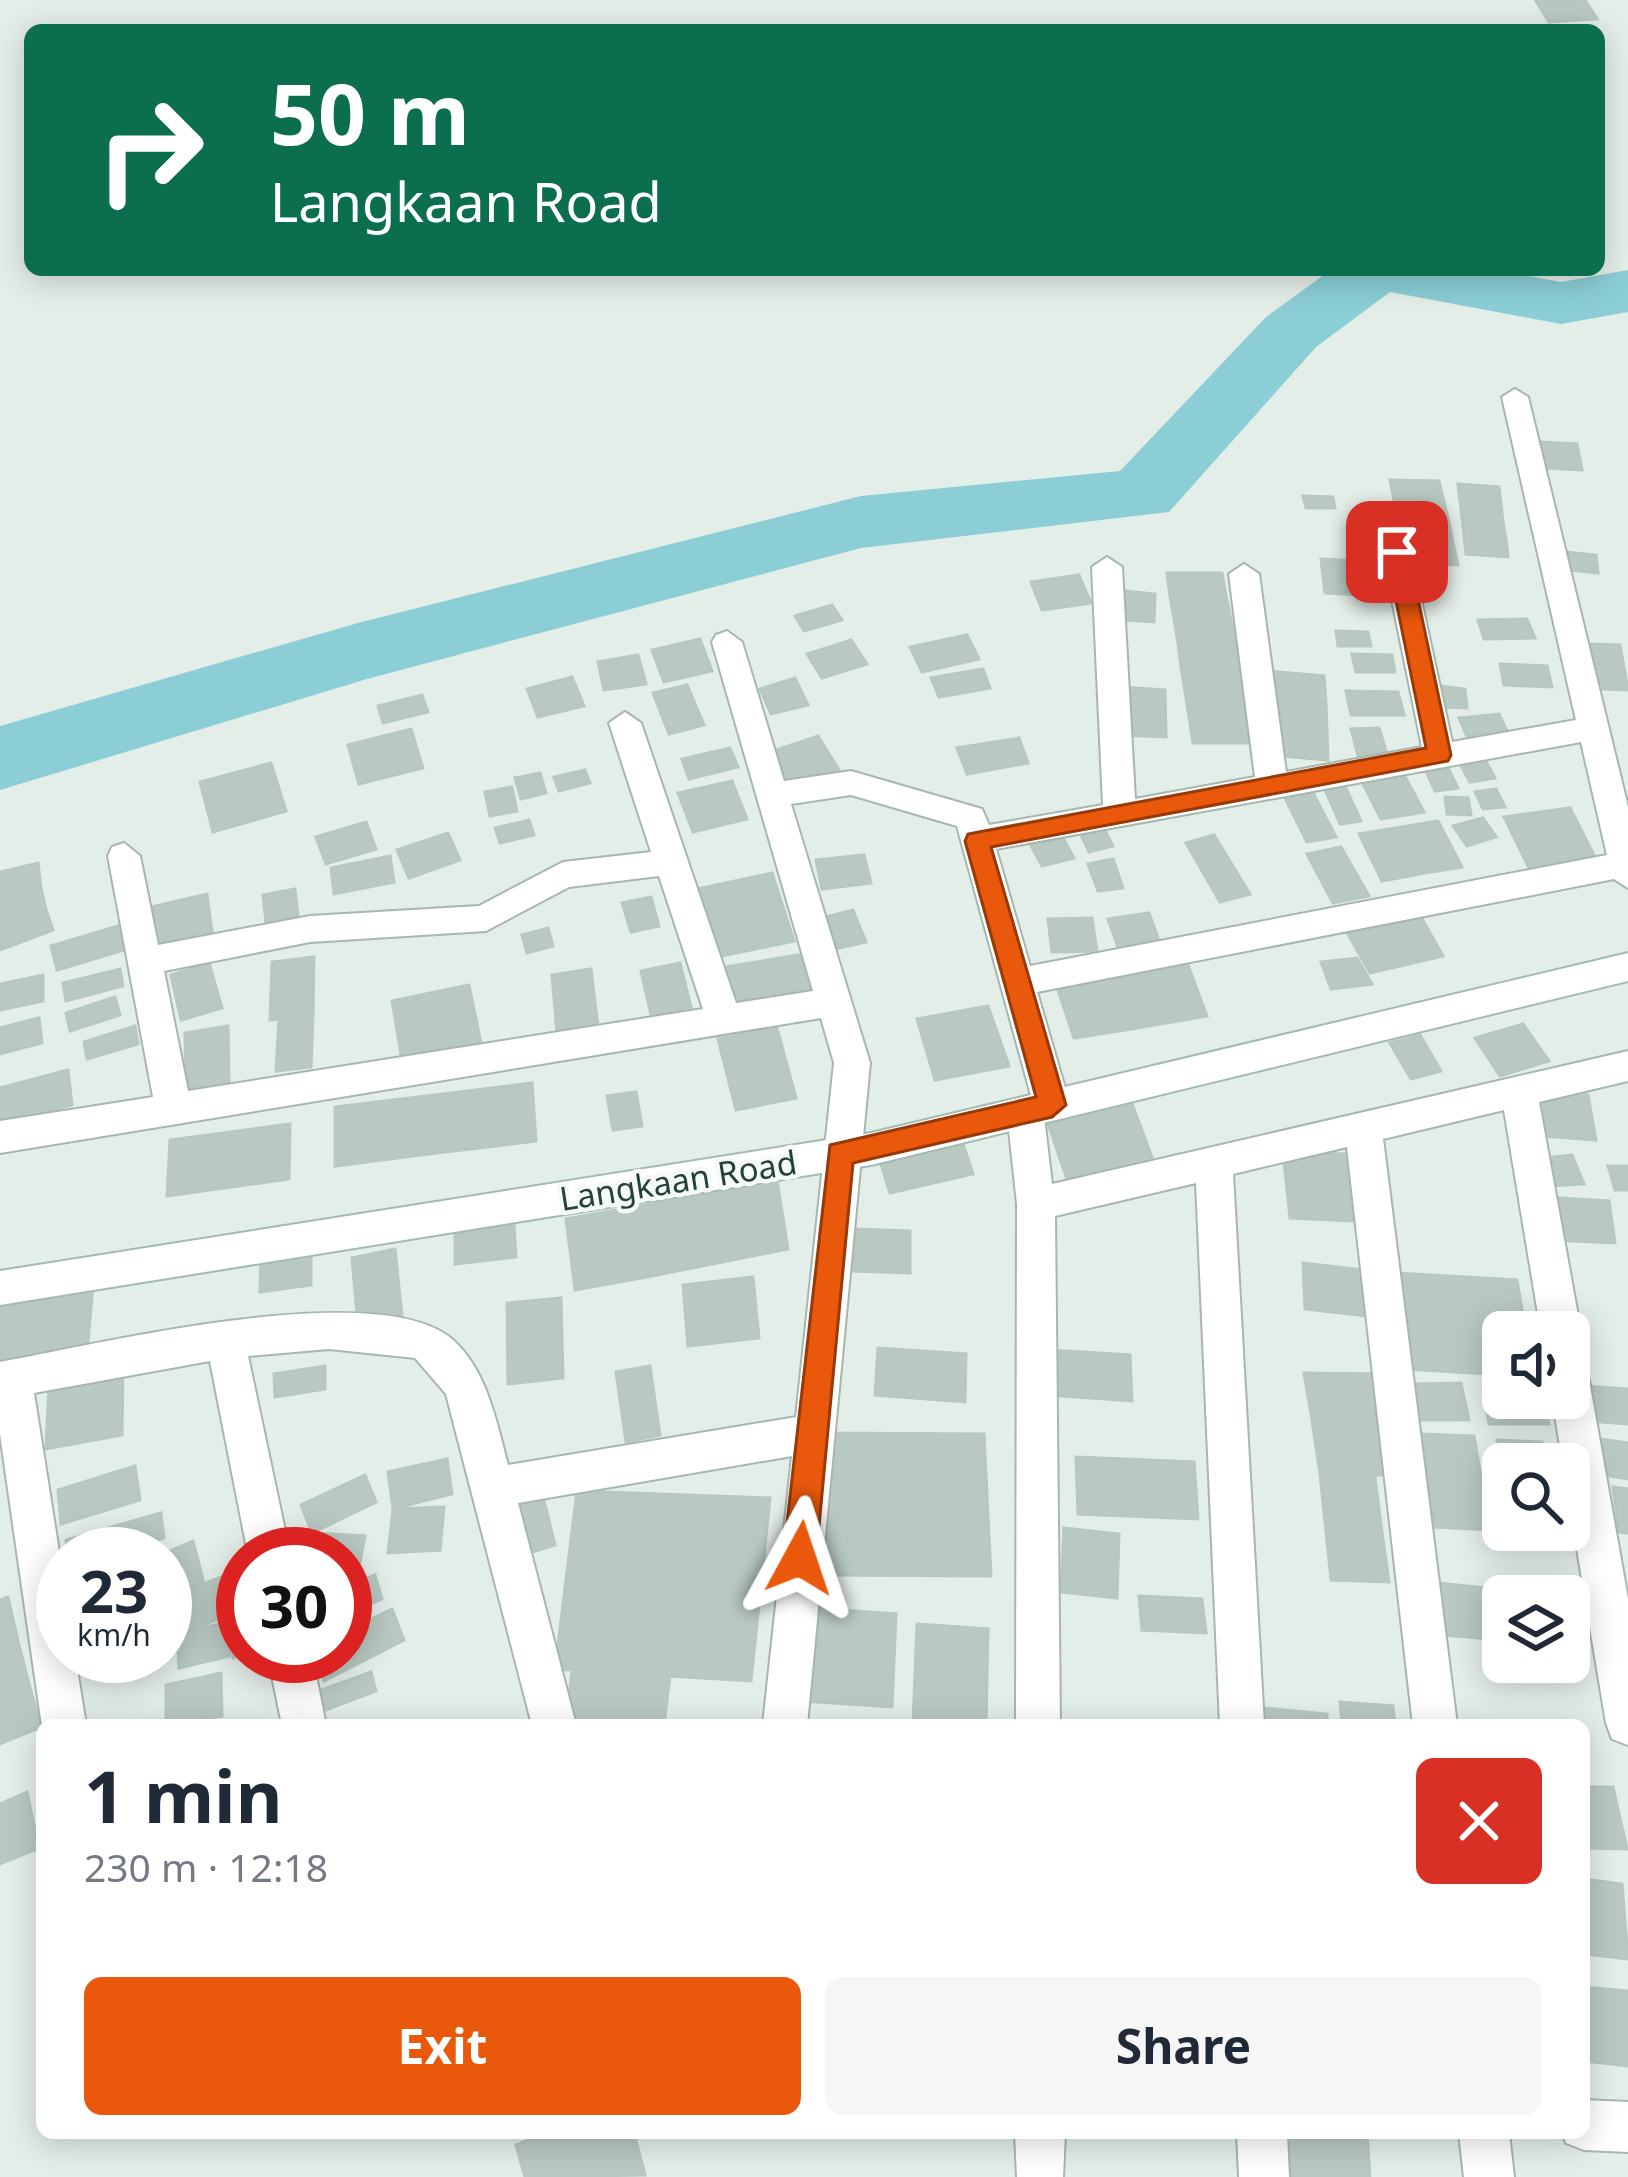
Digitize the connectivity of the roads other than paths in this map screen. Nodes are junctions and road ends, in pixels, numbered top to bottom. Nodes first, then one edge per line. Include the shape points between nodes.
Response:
1 (1515, 397) dead end
2 (1388, 512) dead end
3 (1107, 566) dead end
4 (1244, 574) dead end
5 (727, 642) dead end
6 (625, 723) dead end
7 (1593, 728) junction
8 (1439, 755) junction
9 (1272, 785) junction
10 (772, 795) junction
11 (1120, 813) junction
12 (977, 841) junction
13 (124, 856) dead end
14 (672, 862) junction
15 (1626, 869) edge
16 (145, 961) junction
17 (1628, 967) edge
18 (1017, 982) junction
19 (833, 1002) junction
20 (724, 1019) junction
21 (1628, 1066) edge
22 (1519, 1091) junction
23 (173, 1108) junction
24 (1038, 1109) junction
25 (1363, 1128) junction
26 (0, 1137) edge
27 (840, 1154) junction
28 (1214, 1163) junction
29 (1036, 1204) junction
30 (0, 1288) edge
31 (1557, 1311) edge
32 (226, 1344) junction
33 (6, 1380) edge
34 (1576, 1419) edge
35 (811, 1434) junction
36 (492, 1488) junction
37 (263, 1527) edge
38 (295, 1683) edge
39 (63, 1719) edge
40 (303, 1719) edge
41 (552, 1719) edge
42 (785, 1719) edge
43 (1038, 1719) edge
44 (1242, 1719) edge
45 (1434, 1719) edge
46 (1628, 1723) edge
47 (1590, 2125) edge
48 (1628, 2128) edge
49 (1262, 2139) edge
50 (1485, 2139) edge
51 (1264, 2177) edge
52 (1489, 2177) edge

1 - 7 street
2 - 8 street
3 - 11 street
4 - 9 street
5 - 10 street
6 - 14 street
7 - 8 street
7 - 15 street
8 - 9 street
9 - 11 street
10 - 12 street via 850,783 971,818
10 - 19 street
11 - 12 street
12 - 18 street
13 - 16 street
14 - 16 street via 563,874 486,918 310,929
14 - 20 street
15 - 18 street
16 - 23 street
17 - 24 street, Langkaan Road
18 - 24 street
19 - 20 street
19 - 27 street via 852,1063
20 - 23 street
21 - 22 street
22 - 25 street
22 - 31 street
23 - 26 street
24 - 27 street, Langkaan Road
24 - 29 street
25 - 28 street
25 - 45 street
27 - 30 street, Langkaan Road
27 - 35 street
28 - 29 street
28 - 44 street
29 - 43 street
32 - 33 street
32 - 36 street via 338,1329 423,1342 458,1371
32 - 37 street
33 - 39 street
34 - 46 street
35 - 36 street
35 - 42 street
36 - 41 street
38 - 40 street
47 - 48 street
49 - 51 street
50 - 52 street

